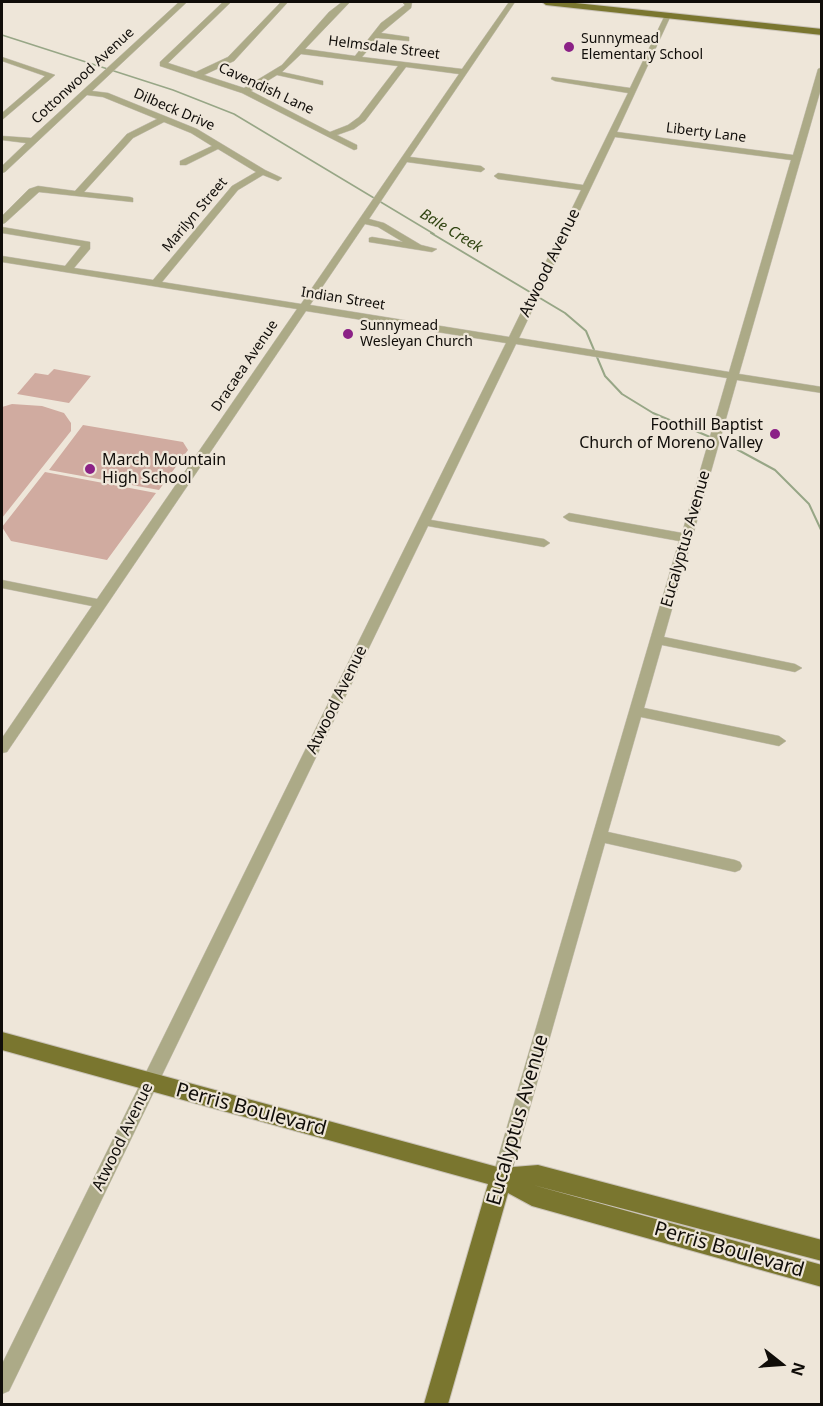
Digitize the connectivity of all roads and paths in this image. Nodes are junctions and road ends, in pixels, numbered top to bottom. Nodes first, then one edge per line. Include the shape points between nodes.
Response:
1 (183, 2) edge
2 (227, 2) edge
3 (285, 2) edge
4 (346, 2) edge
5 (405, 2) edge
6 (512, 2) edge
7 (546, 2) edge
8 (669, 15) junction
9 (822, 32) edge
10 (376, 35) junction
11 (406, 39) dead end
12 (299, 51) junction
13 (357, 58) junction
14 (2, 59) edge
15 (404, 64) junction
16 (822, 69) edge
17 (465, 72) junction
18 (278, 73) junction
19 (199, 74) junction
20 (555, 79) dead end
21 (320, 83) dead end
22 (245, 91) junction
23 (633, 91) junction
24 (87, 93) junction
25 (2, 117) edge
26 (165, 118) junction
27 (612, 134) junction
28 (329, 135) junction
29 (2, 138) edge
30 (33, 141) junction
31 (220, 145) junction
32 (354, 147) dead end
33 (796, 158) junction
34 (406, 159) junction
35 (183, 163) dead end
36 (482, 169) dead end
37 (2, 170) edge
38 (262, 172) junction
39 (498, 177) dead end
40 (278, 178) dead end
41 (587, 188) junction
42 (78, 193) junction
43 (130, 200) dead end
44 (363, 220) junction
45 (2, 221) edge
46 (2, 230) edge
47 (392, 232) junction
48 (372, 240) dead end
49 (386, 242) junction
50 (418, 247) junction
51 (432, 249) dead end
52 (2, 259) edge
53 (66, 270) junction
54 (155, 284) junction
55 (303, 308) junction
56 (512, 340) junction
57 (732, 375) junction
58 (822, 390) edge
59 (569, 517) dead end
60 (424, 522) junction
61 (686, 538) junction
62 (544, 543) dead end
63 (2, 584) edge
64 (100, 604) junction
65 (656, 640) junction
66 (795, 668) dead end
67 (636, 711) junction
68 (779, 741) dead end
69 (2, 748) edge
70 (600, 836) junction
71 (735, 866) dead end
72 (2, 1041) edge
73 (150, 1082) junction
74 (501, 1178) junction
75 (822, 1251) edge
76 (822, 1276) edge
77 (2, 1384) edge
78 (436, 1404) edge

1 - 24 street, Cottonwood Avenue
2 - 19 street, Cavendish Lane via 163,64
3 - 19 street via 231,59
4 - 12 street
5 - 10 street via 408,6
6 - 17 street, Dracaea Avenue
7 - 8 main road
8 - 9 main road
8 - 23 street, Atwood Avenue
10 - 11 street
10 - 13 street
12 - 13 street, Helmsdale Street
12 - 18 street
13 - 15 street, Helmsdale Street
14 - 25 street via 51,75
15 - 17 street, Helmsdale Street
15 - 28 street via 362,119
16 - 33 street, Eucalyptus Avenue
17 - 34 street, Dracaea Avenue
18 - 21 street
18 - 22 street
19 - 22 street, Cavendish Lane
20 - 23 street
22 - 28 street, Cavendish Lane
23 - 27 street, Atwood Avenue
24 - 26 street, Dilbeck Drive
24 - 30 street, Cottonwood Avenue
26 - 31 street, Dilbeck Drive
26 - 42 street via 130,136
27 - 33 street, Liberty Lane
27 - 41 street, Atwood Avenue
28 - 32 street, Cavendish Lane
29 - 30 street
30 - 37 street, Cottonwood Avenue
31 - 35 street
31 - 38 street, Dilbeck Drive
33 - 57 street, Eucalyptus Avenue
34 - 36 street
34 - 44 street, Dracaea Avenue
38 - 40 street, Dilbeck Drive
38 - 54 street, Marilyn Street via 235,188
39 - 41 street
41 - 56 street, Atwood Avenue
42 - 43 street
42 - 45 street via 32,191
44 - 47 street
44 - 55 street, Dracaea Avenue
46 - 53 street via 87,243
47 - 49 street
47 - 50 street
48 - 49 street
49 - 50 street
50 - 51 street
52 - 53 street, Indian Street
53 - 54 street, Indian Street
54 - 55 street, Indian Street
55 - 56 street, Indian Street
55 - 64 street, Dracaea Avenue
56 - 57 street, Indian Street
56 - 60 street, Atwood Avenue
57 - 58 street, Indian Street
57 - 61 street, Eucalyptus Avenue
59 - 61 street
60 - 62 street
60 - 73 street, Atwood Avenue
61 - 65 street, Eucalyptus Avenue
63 - 64 street
64 - 69 street, Dracaea Avenue
65 - 66 street
65 - 67 street, Eucalyptus Avenue
67 - 68 street
67 - 70 street, Eucalyptus Avenue
70 - 71 street
70 - 74 street, Eucalyptus Avenue
72 - 73 main road, Perris Boulevard
73 - 74 main road, Perris Boulevard
73 - 77 street, Atwood Avenue
74 - 75 main road, Perris Boulevard via 538,1175
74 - 76 main road, Perris Boulevard via 532,1196
74 - 78 main road, Eucalyptus Avenue

